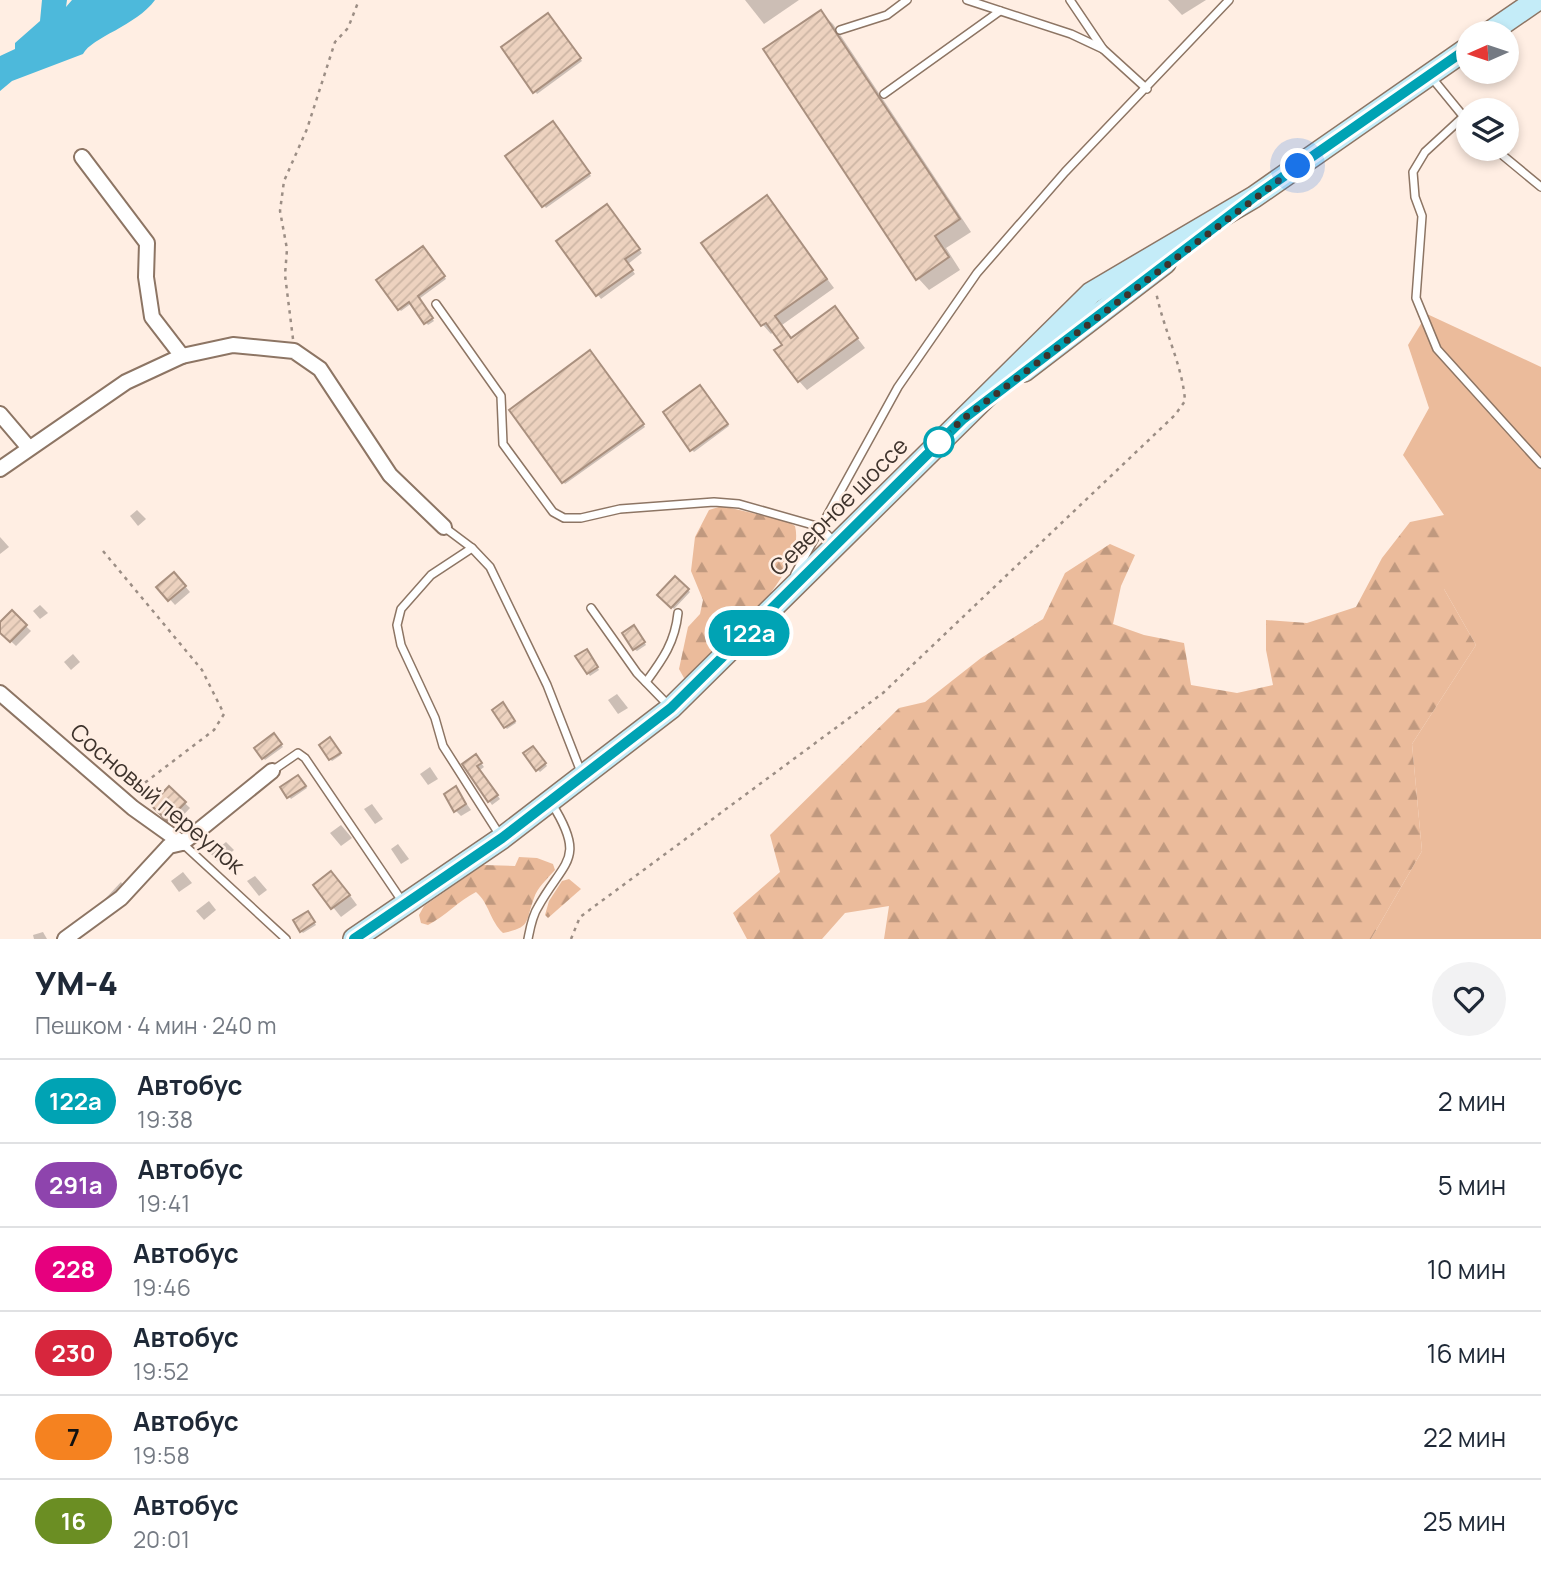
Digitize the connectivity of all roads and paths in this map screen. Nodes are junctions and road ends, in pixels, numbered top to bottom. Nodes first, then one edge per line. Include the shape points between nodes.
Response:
1 (359, 0) edge
2 (907, 0) edge
3 (967, 0) edge
4 (1070, 0) edge
5 (1229, 0) edge
6 (1537, 0) edge
7 (1000, 10) junction
8 (1506, 21) edge
9 (840, 30) dead end
10 (1103, 49) junction
11 (1456, 56) edge
12 (1430, 74) junction
13 (1147, 89) junction
14 (884, 94) dead end
15 (1456, 106) edge
16 (1456, 127) edge
17 (82, 157) dead end
18 (1510, 161) edge
19 (1541, 187) edge
20 (1254, 197) junction
21 (1159, 268) junction
22 (436, 304) dead end
23 (294, 351) junction
24 (182, 356) junction
25 (0, 414) edge
26 (963, 419) junction
27 (29, 448) junction
28 (1541, 464) edge
29 (0, 469) edge
30 (444, 527) joint
31 (820, 527) junction
32 (835, 544) junction
33 (472, 548) junction
34 (103, 551) dead end
35 (780, 602) junction
36 (591, 608) dead end
37 (678, 613) dead end
38 (646, 681) junction
39 (0, 693) edge
40 (671, 708) junction
41 (272, 771) joint
42 (583, 776) junction
43 (122, 799) junction
44 (550, 801) junction
45 (502, 838) junction
46 (182, 843) junction
47 (405, 905) junction
48 (65, 939) edge
49 (286, 939) edge
50 (354, 939) edge
51 (527, 939) edge
52 (571, 939) edge

1 - 23 path via 348,28 335,41 307,129 284,181 280,211
2 - 9 lane via 887,15
3 - 7 lane
4 - 10 lane
5 - 13 lane
6 - 8 main road
7 - 10 lane
7 - 14 lane
10 - 13 lane
11 - 12 main road, Северное шоссе
12 - 15 lane
12 - 20 main road, Северное шоссе
13 - 31 lane via 1065,172 977,273 898,387
16 - 28 lane via 1425,152 1413,172 1422,216 1416,298 1437,349
17 - 24 street via 147,243 152,317
18 - 19 lane
20 - 21 main road
20 - 26 main road, Северное шоссе via 1091,293
21 - 26 main road
21 - 52 path via 1156,292 1164,329 1184,383 1185,401 1175,415 883,693 580,917
22 - 31 lane via 500,396 503,444 553,512 564,518 581,518 620,509 715,502 739,504
23 - 24 street via 233,345
23 - 30 street via 320,369 390,475
24 - 27 street via 126,382
25 - 27 street
26 - 32 main road, Северное шоссе
27 - 29 street
30 - 33 lane
31 - 32 lane
31 - 35 lane
32 - 35 main road, Северное шоссе
33 - 42 lane via 490,567 506,597
33 - 45 lane via 431,575 401,609 397,625 443,747
34 - 43 path via 202,670 224,713 197,745
35 - 40 main road, Северное шоссе
36 - 38 lane
37 - 38 lane via 668,653
38 - 40 lane
39 - 43 street, Сосновый переулок
40 - 42 main road, Северное шоссе
41 - 46 street
41 - 47 lane via 292,755 305,758
42 - 44 main road, Северное шоссе
43 - 46 street, Сосновый переулок
44 - 45 main road, Северное шоссе
44 - 51 lane via 565,824 571,850 568,862 536,909
45 - 47 main road, Северное шоссе
46 - 48 street via 169,846 121,898
46 - 49 lane, Сосновый переулок
47 - 50 main road, Северное шоссе

